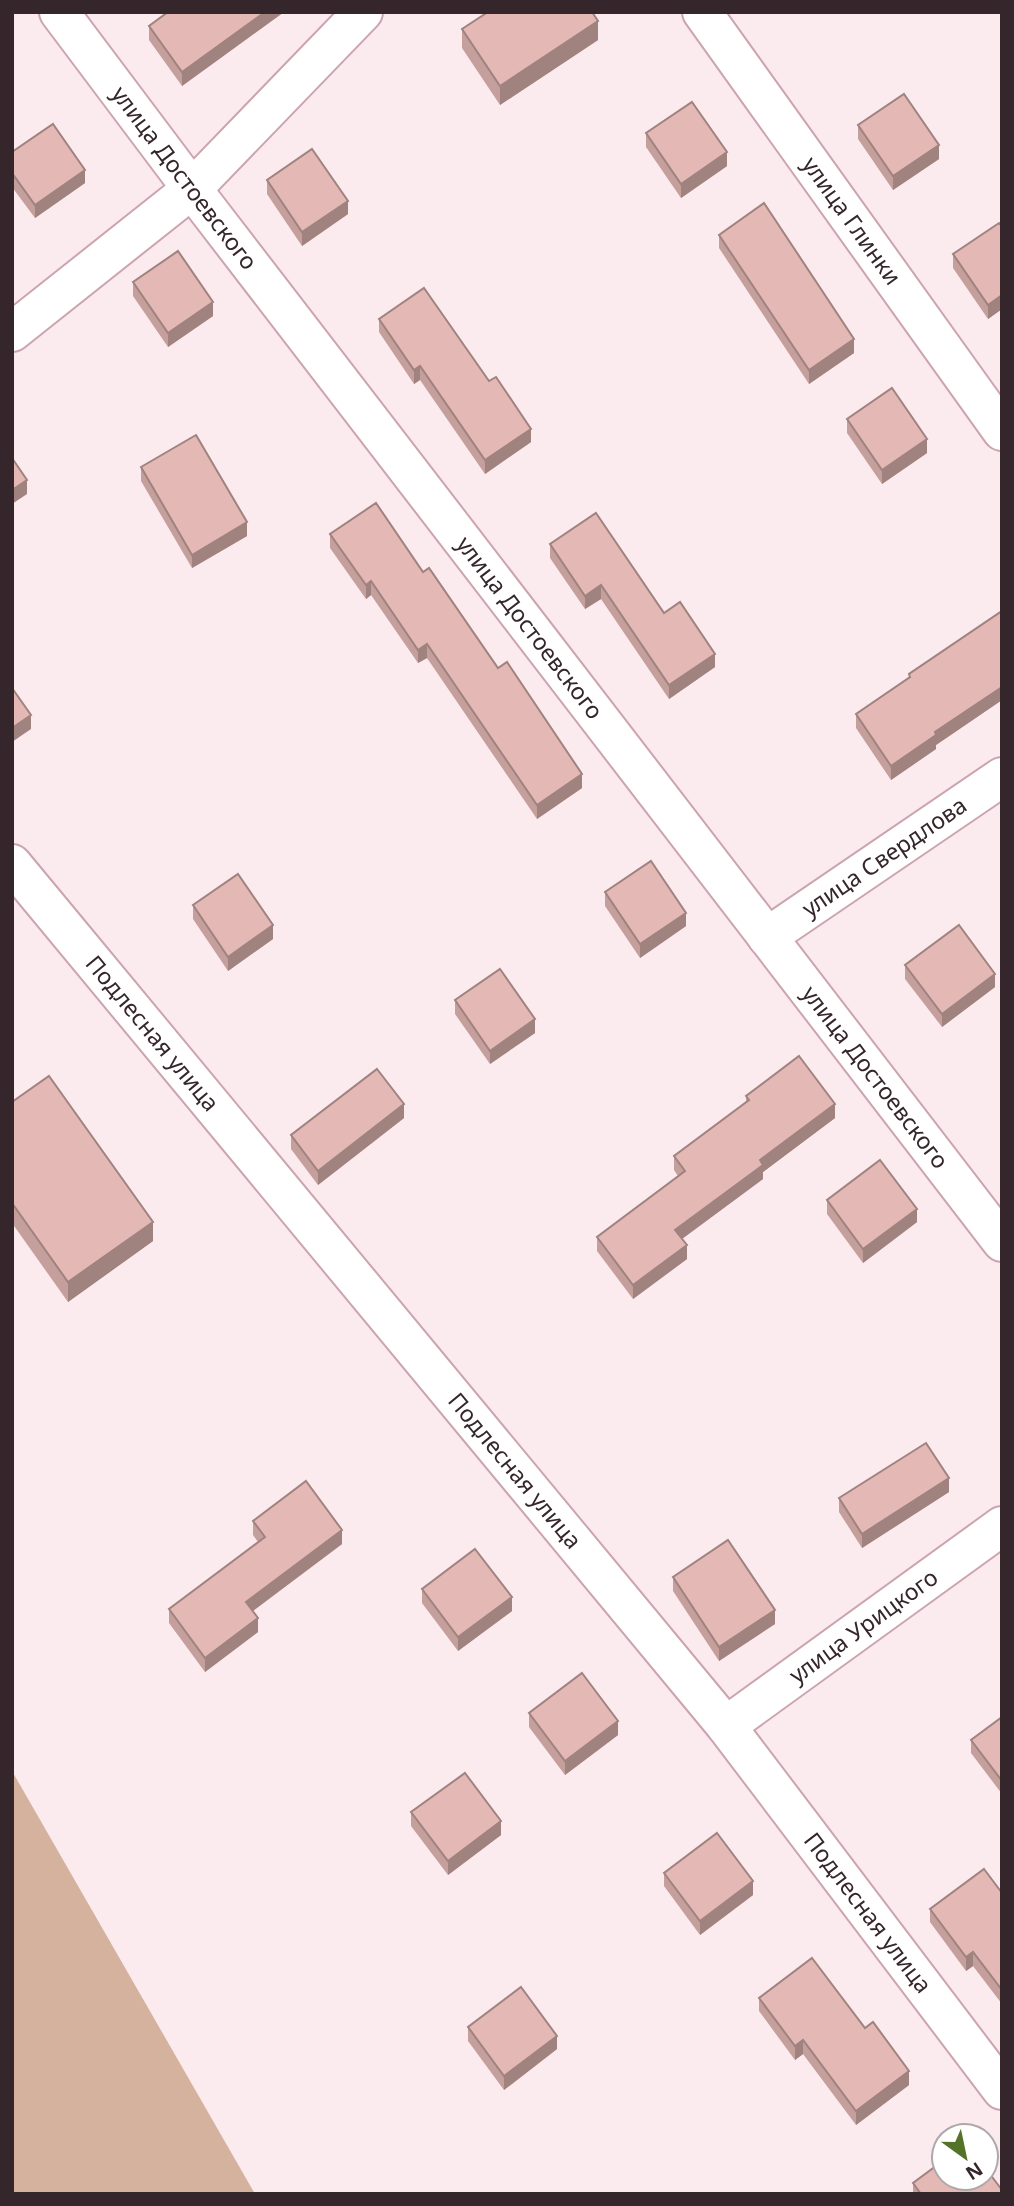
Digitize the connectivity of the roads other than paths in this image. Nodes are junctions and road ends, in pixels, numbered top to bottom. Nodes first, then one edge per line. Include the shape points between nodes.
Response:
1 (59, 12) edge
2 (363, 12) edge
3 (702, 12) edge
4 (192, 190) junction
5 (12, 332) edge
6 (1002, 431) edge
7 (1002, 777) edge
8 (12, 864) edge
9 (767, 937) junction
10 (1002, 1242) edge
11 (1002, 1526) edge
12 (726, 1726) junction
13 (1002, 2090) edge

1 - 4 street, улица Достоевского
2 - 4 street
3 - 6 street, улица Глинки
4 - 5 street
4 - 9 street, улица Достоевского
7 - 9 street, улица Свердлова
8 - 12 street, Подлесная улица
9 - 10 street, улица Достоевского
11 - 12 street, улица Урицкого
12 - 13 street, Подлесная улица

